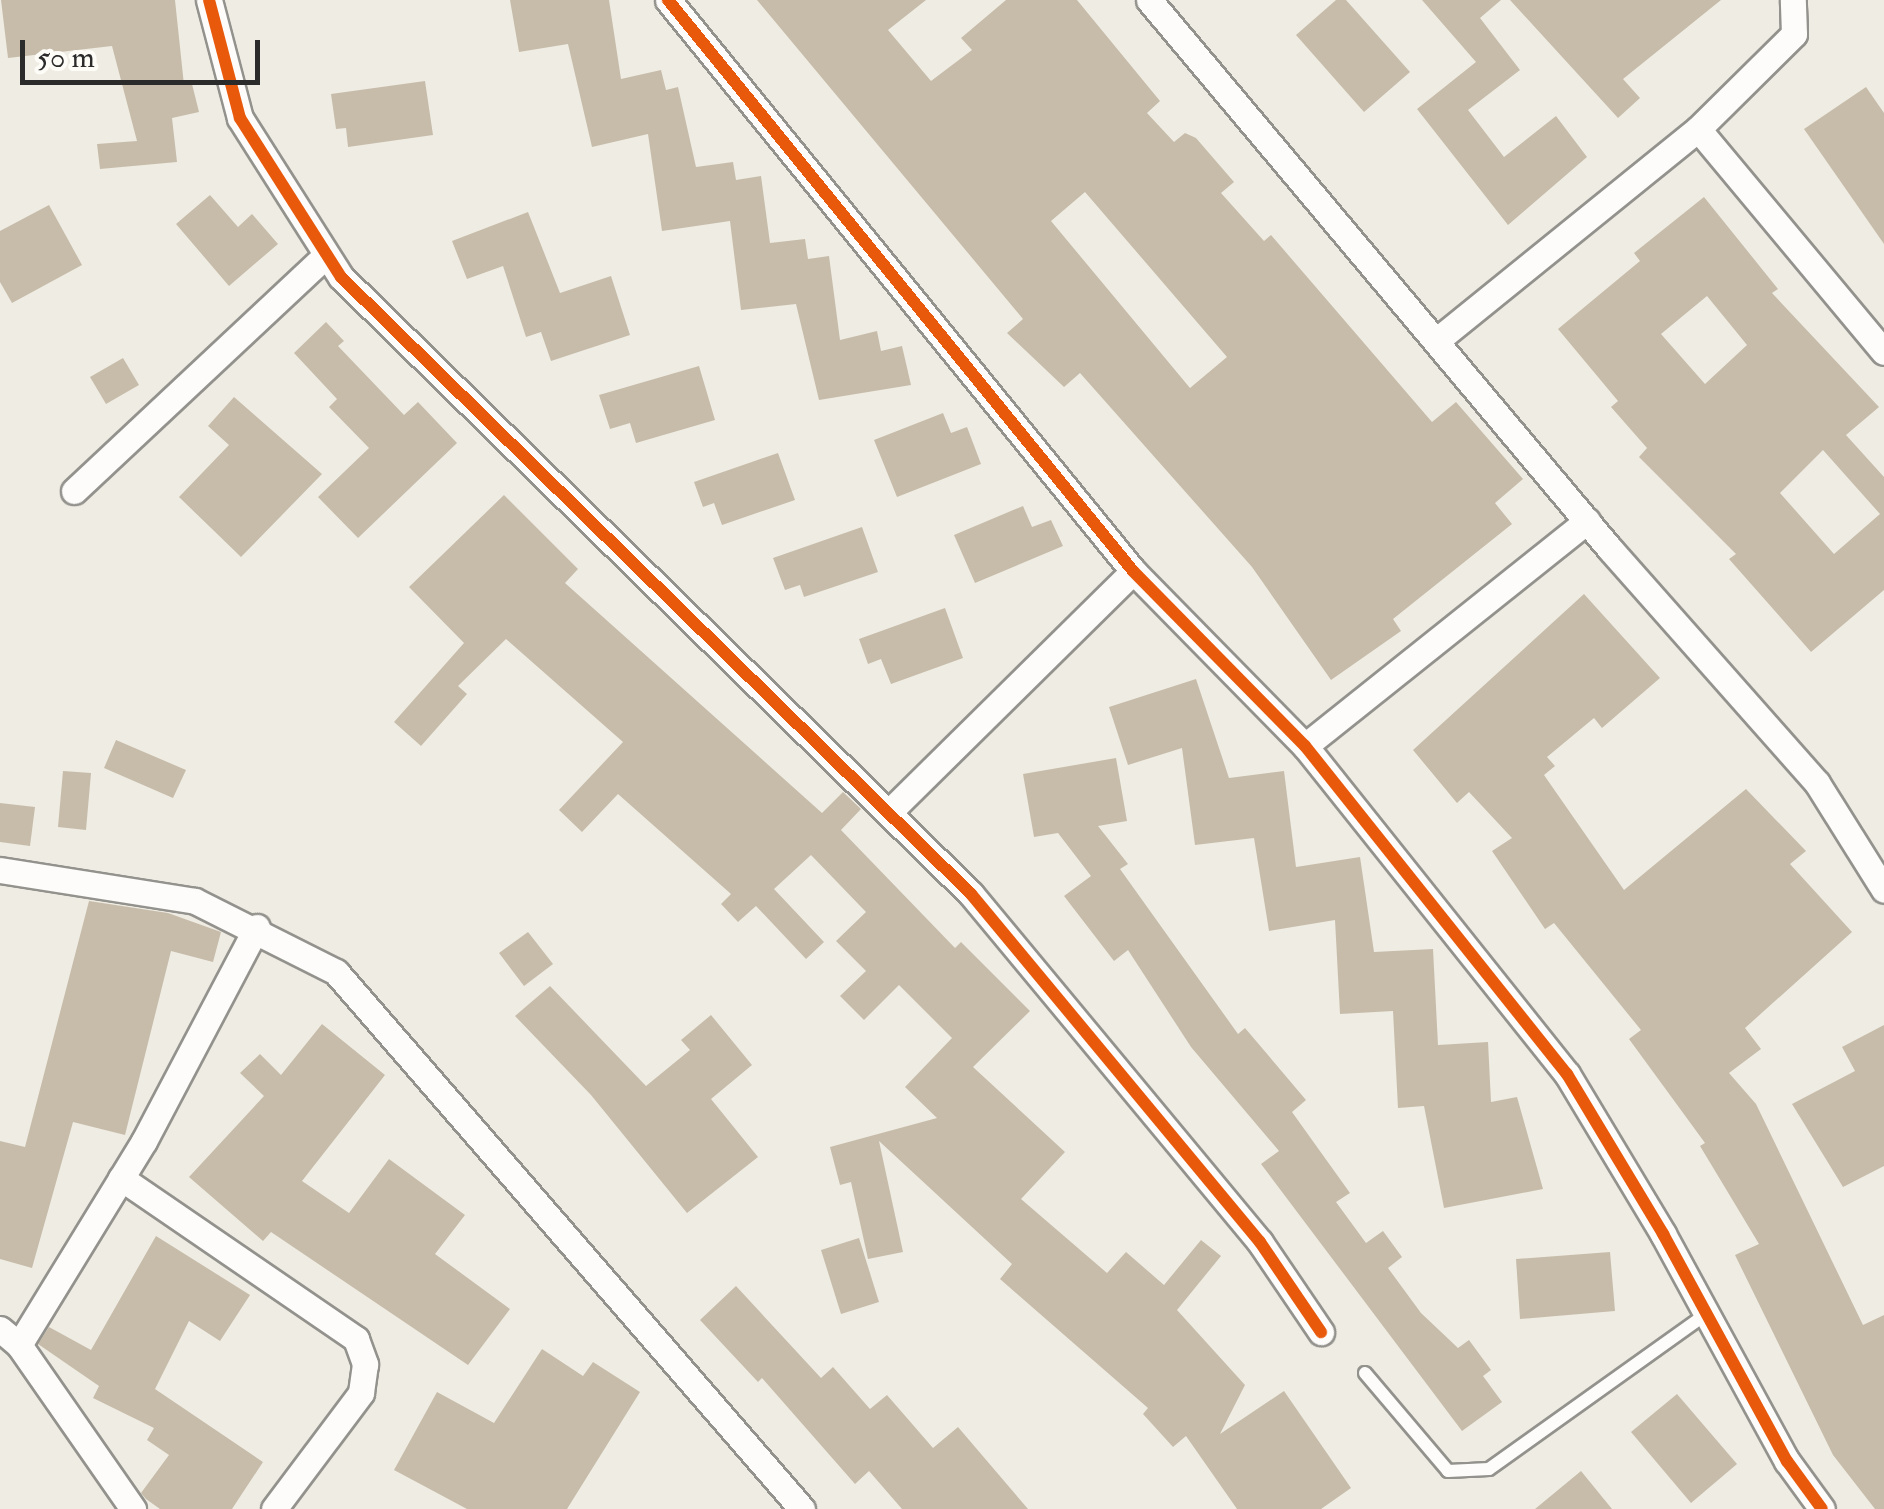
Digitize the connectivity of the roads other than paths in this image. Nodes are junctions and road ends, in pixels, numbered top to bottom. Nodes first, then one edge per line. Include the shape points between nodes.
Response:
1 (209, 0) edge
2 (668, 0) edge
3 (1149, 0) edge
4 (1793, 0) edge
5 (1698, 129) junction
6 (325, 256) junction
7 (1436, 341) junction
8 (1884, 352) edge
9 (74, 490) dead end
10 (1587, 521) junction
11 (1133, 570) junction
12 (1304, 746) junction
13 (889, 812) junction
14 (0, 870) edge
15 (1884, 890) edge
16 (257, 927) junction
17 (121, 1178) junction
18 (1706, 1314) junction
19 (1321, 1332) dead end
20 (10, 1337) edge
21 (1365, 1372) dead end
22 (133, 1509) edge
23 (274, 1509) edge
24 (802, 1509) edge
25 (1822, 1509) edge

1 - 6 street via 240,118
2 - 11 street
3 - 7 street
4 - 5 street via 1794,34
5 - 7 street
5 - 8 street
6 - 9 street
6 - 13 street
7 - 10 street
10 - 12 street
10 - 15 street via 1817,784
11 - 12 street
11 - 13 street
12 - 18 street via 1567,1074
13 - 19 street via 1009,939 1260,1242
14 - 16 street via 195,901
16 - 17 street
16 - 24 street via 336,972
17 - 20 street
17 - 23 street via 356,1339 365,1364 361,1393
18 - 21 lane via 1490,1468 1448,1471
18 - 25 street via 1788,1462
20 - 22 street

